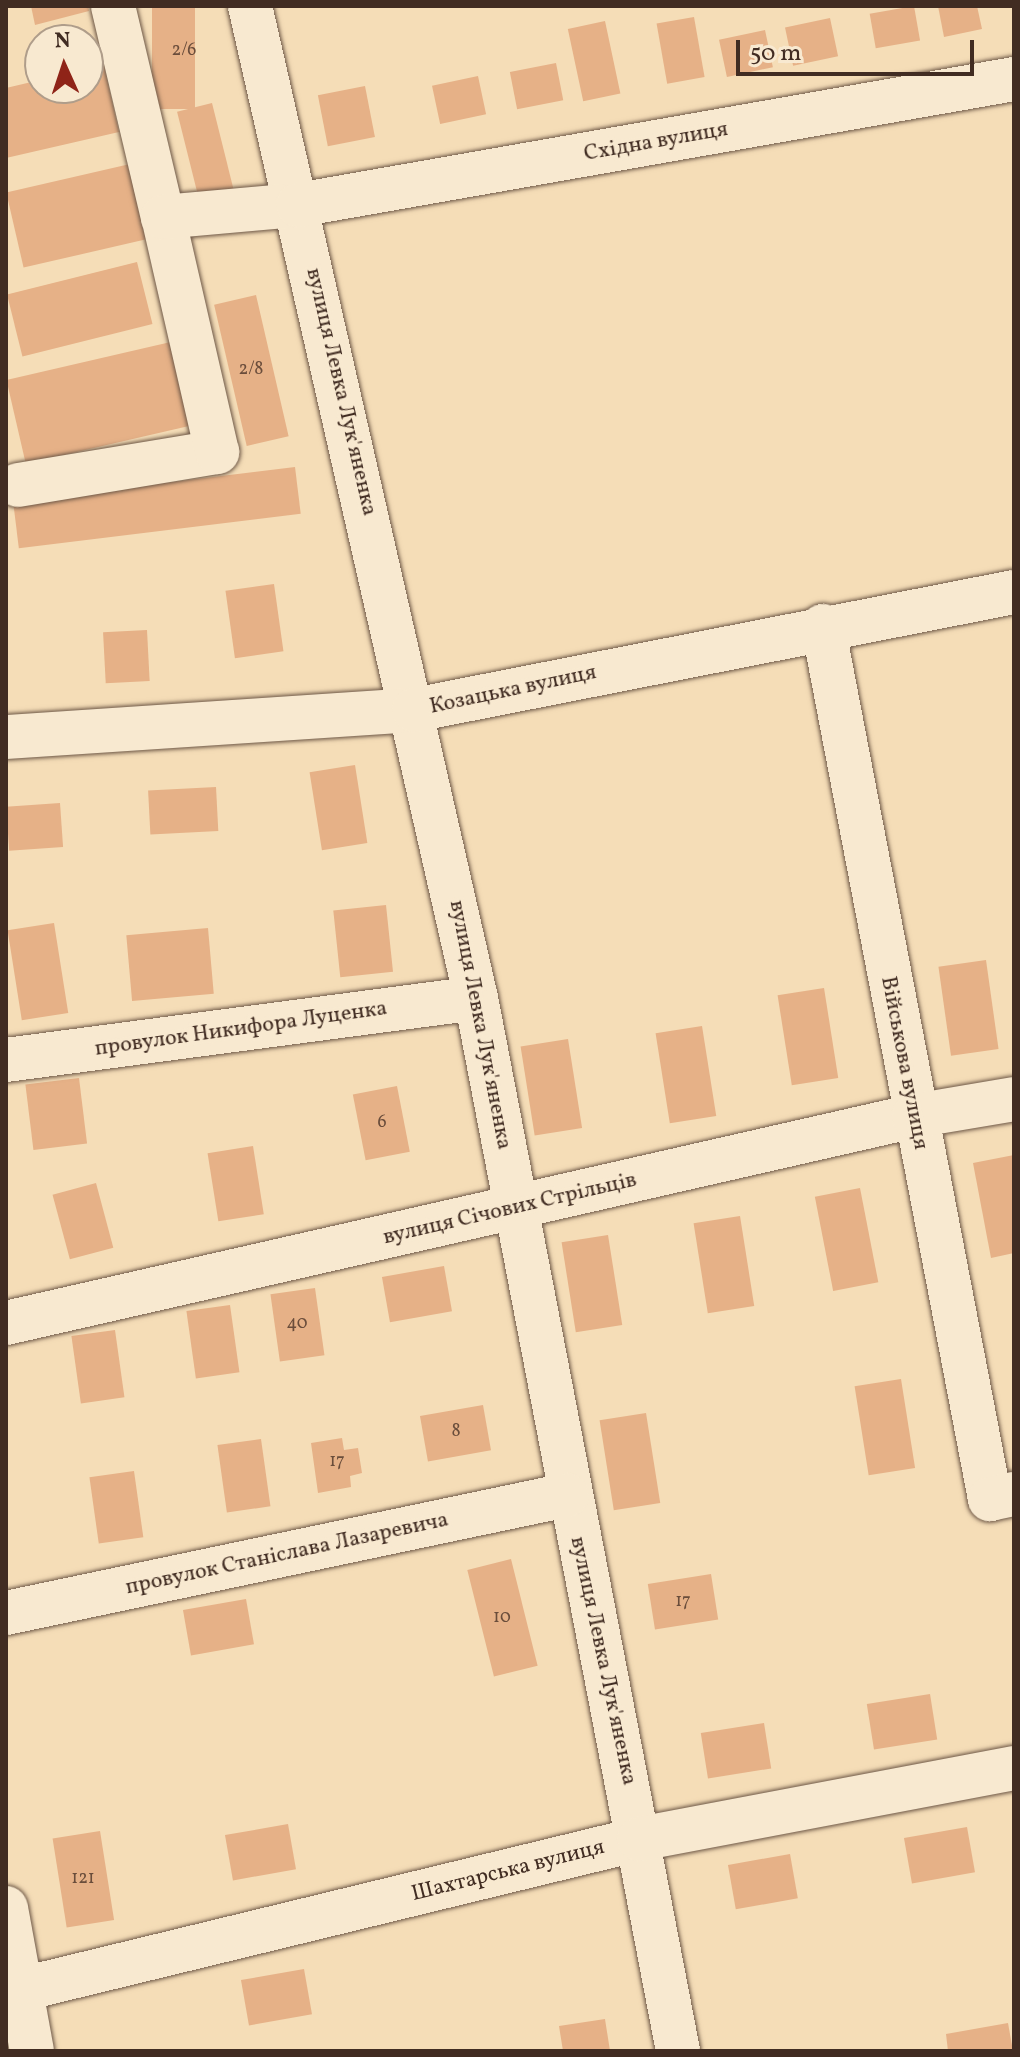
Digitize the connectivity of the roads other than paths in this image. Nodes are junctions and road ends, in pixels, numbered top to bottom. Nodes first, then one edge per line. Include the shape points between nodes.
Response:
1 (113, 6) edge
2 (250, 6) edge
3 (1014, 79) edge
4 (298, 205) junction
5 (163, 217) junction
6 (18, 485) dead end
7 (1014, 592) edge
8 (823, 626) junction
9 (414, 710) junction
10 (6, 737) edge
11 (476, 998) junction
12 (6, 1060) edge
13 (1014, 1099) edge
14 (914, 1116) junction
15 (516, 1208) junction
16 (6, 1323) edge
17 (567, 1495) junction
18 (1002, 1497) edge
19 (6, 1613) edge
20 (1014, 1768) edge
21 (639, 1839) junction
22 (6, 1908) edge
23 (14, 1992) edge
24 (32, 2051) edge
25 (678, 2051) edge

1 - 5 street
2 - 4 street, вулиця Левка Лук'яненка
3 - 4 street, Східна вулиця
4 - 5 street, Східна вулиця
4 - 9 street, вулиця Левка Лук'яненка
5 - 6 street via 217,452
7 - 8 street, Козацька вулиця
8 - 9 street, Козацька вулиця
8 - 14 street, Військова вулиця
9 - 10 street, Козацька вулиця
9 - 11 street, вулиця Левка Лук'яненка
11 - 12 street, провулок Никифора Луценка
11 - 15 street, вулиця Левка Лук'яненка
13 - 14 street, вулиця Січових Стрільців
14 - 15 street, вулиця Січових Стрільців
14 - 18 street, Військова вулиця
15 - 16 street, вулиця Січових Стрільців
15 - 17 street, вулиця Левка Лук'яненка
17 - 19 street, провулок Станіслава Лазаревича
17 - 21 street, вулиця Левка Лук'яненка
20 - 21 street, Шахтарська вулиця
21 - 23 street, Шахтарська вулиця
21 - 25 street, вулиця Левка Лук'яненка
22 - 23 street
23 - 24 street

